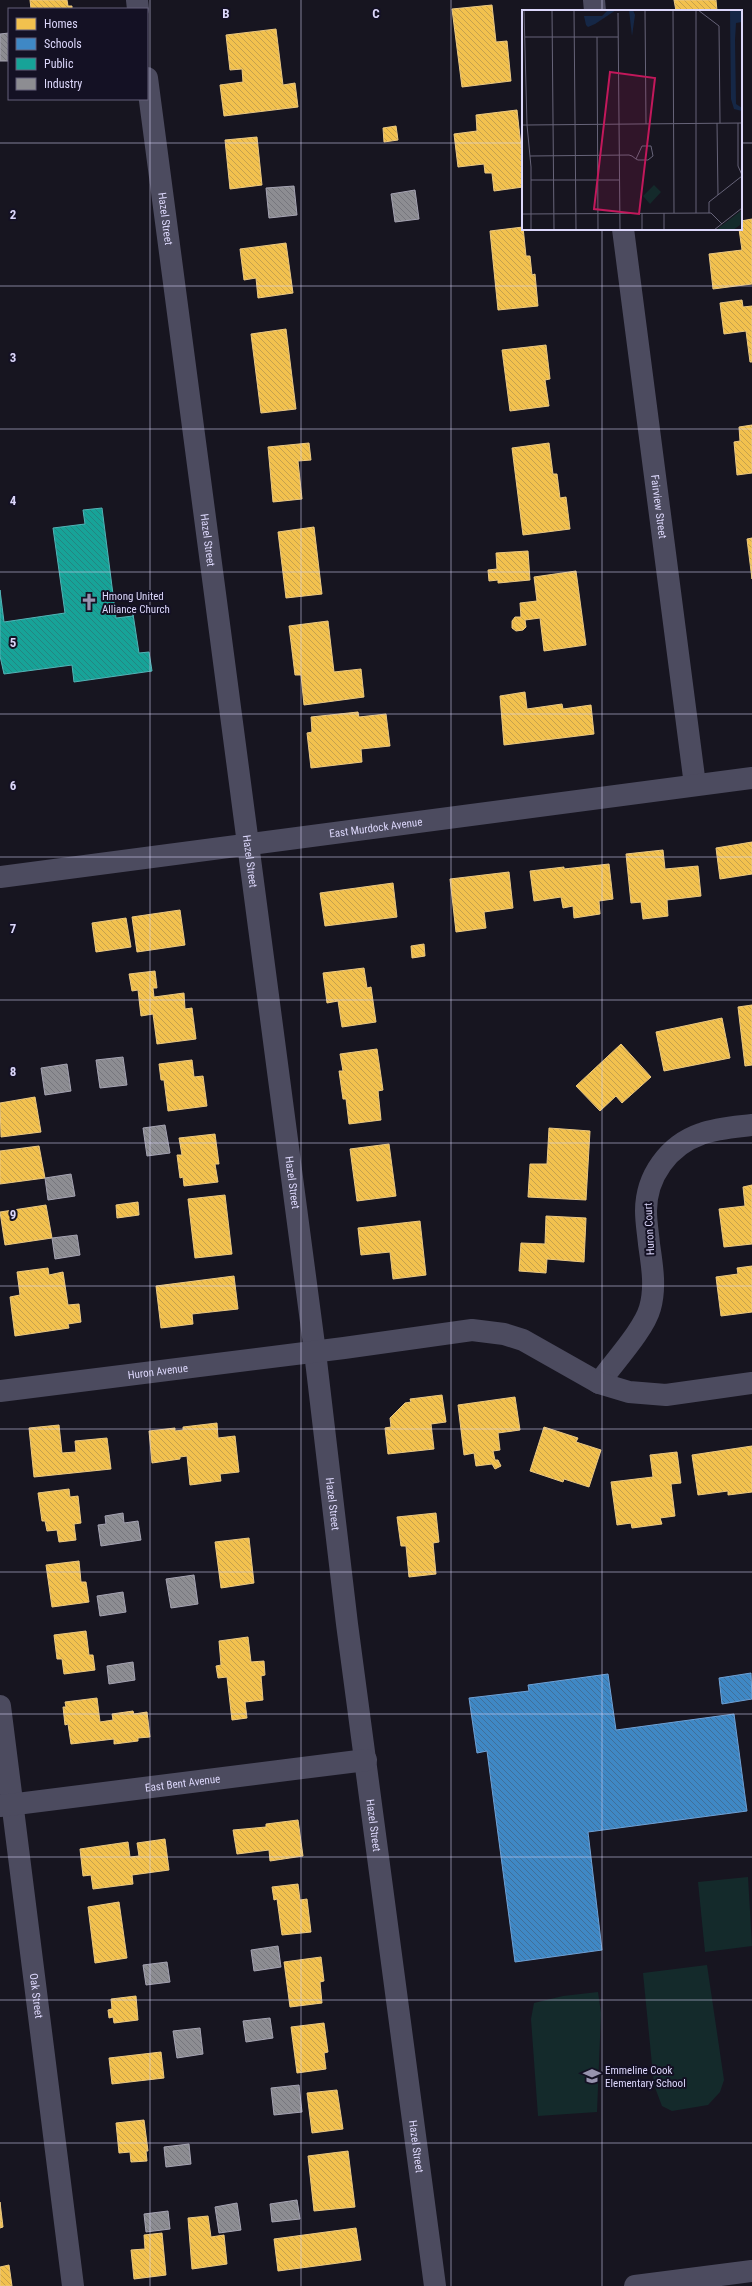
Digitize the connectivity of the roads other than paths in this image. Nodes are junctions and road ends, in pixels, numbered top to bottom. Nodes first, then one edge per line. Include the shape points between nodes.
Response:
1 (594, 0) edge
2 (595, 10) edge
3 (148, 86) edge
4 (623, 230) edge
5 (752, 778) edge
6 (695, 785) junction
7 (248, 845) junction
8 (0, 877) edge
9 (752, 1125) edge
10 (315, 1352) junction
11 (599, 1383) junction
12 (752, 1383) edge
13 (0, 1391) edge
14 (0, 1706) edge
15 (366, 1760) junction
16 (6, 1805) edge
17 (752, 2271) edge
18 (73, 2286) edge
19 (435, 2286) edge
20 (635, 2286) edge

1 - 2 street
3 - 7 street, Hazel Street
4 - 6 street, Fairview Street
5 - 6 street, East Murdock Avenue
6 - 7 street, East Murdock Avenue
7 - 8 street, East Murdock Avenue
7 - 10 street, Hazel Street
9 - 11 street, Huron Court via 701,1134 665,1157 656,1172 648,1193 646,1211 653,1290 650,1308 642,1325
10 - 11 street via 472,1330 487,1331 523,1340
10 - 13 street, Huron Avenue
10 - 15 street, Hazel Street
11 - 12 street via 629,1392 666,1395
14 - 16 street, Oak Street
15 - 16 street, East Bent Avenue
15 - 19 street, Hazel Street
16 - 18 street, Oak Street
17 - 20 street

